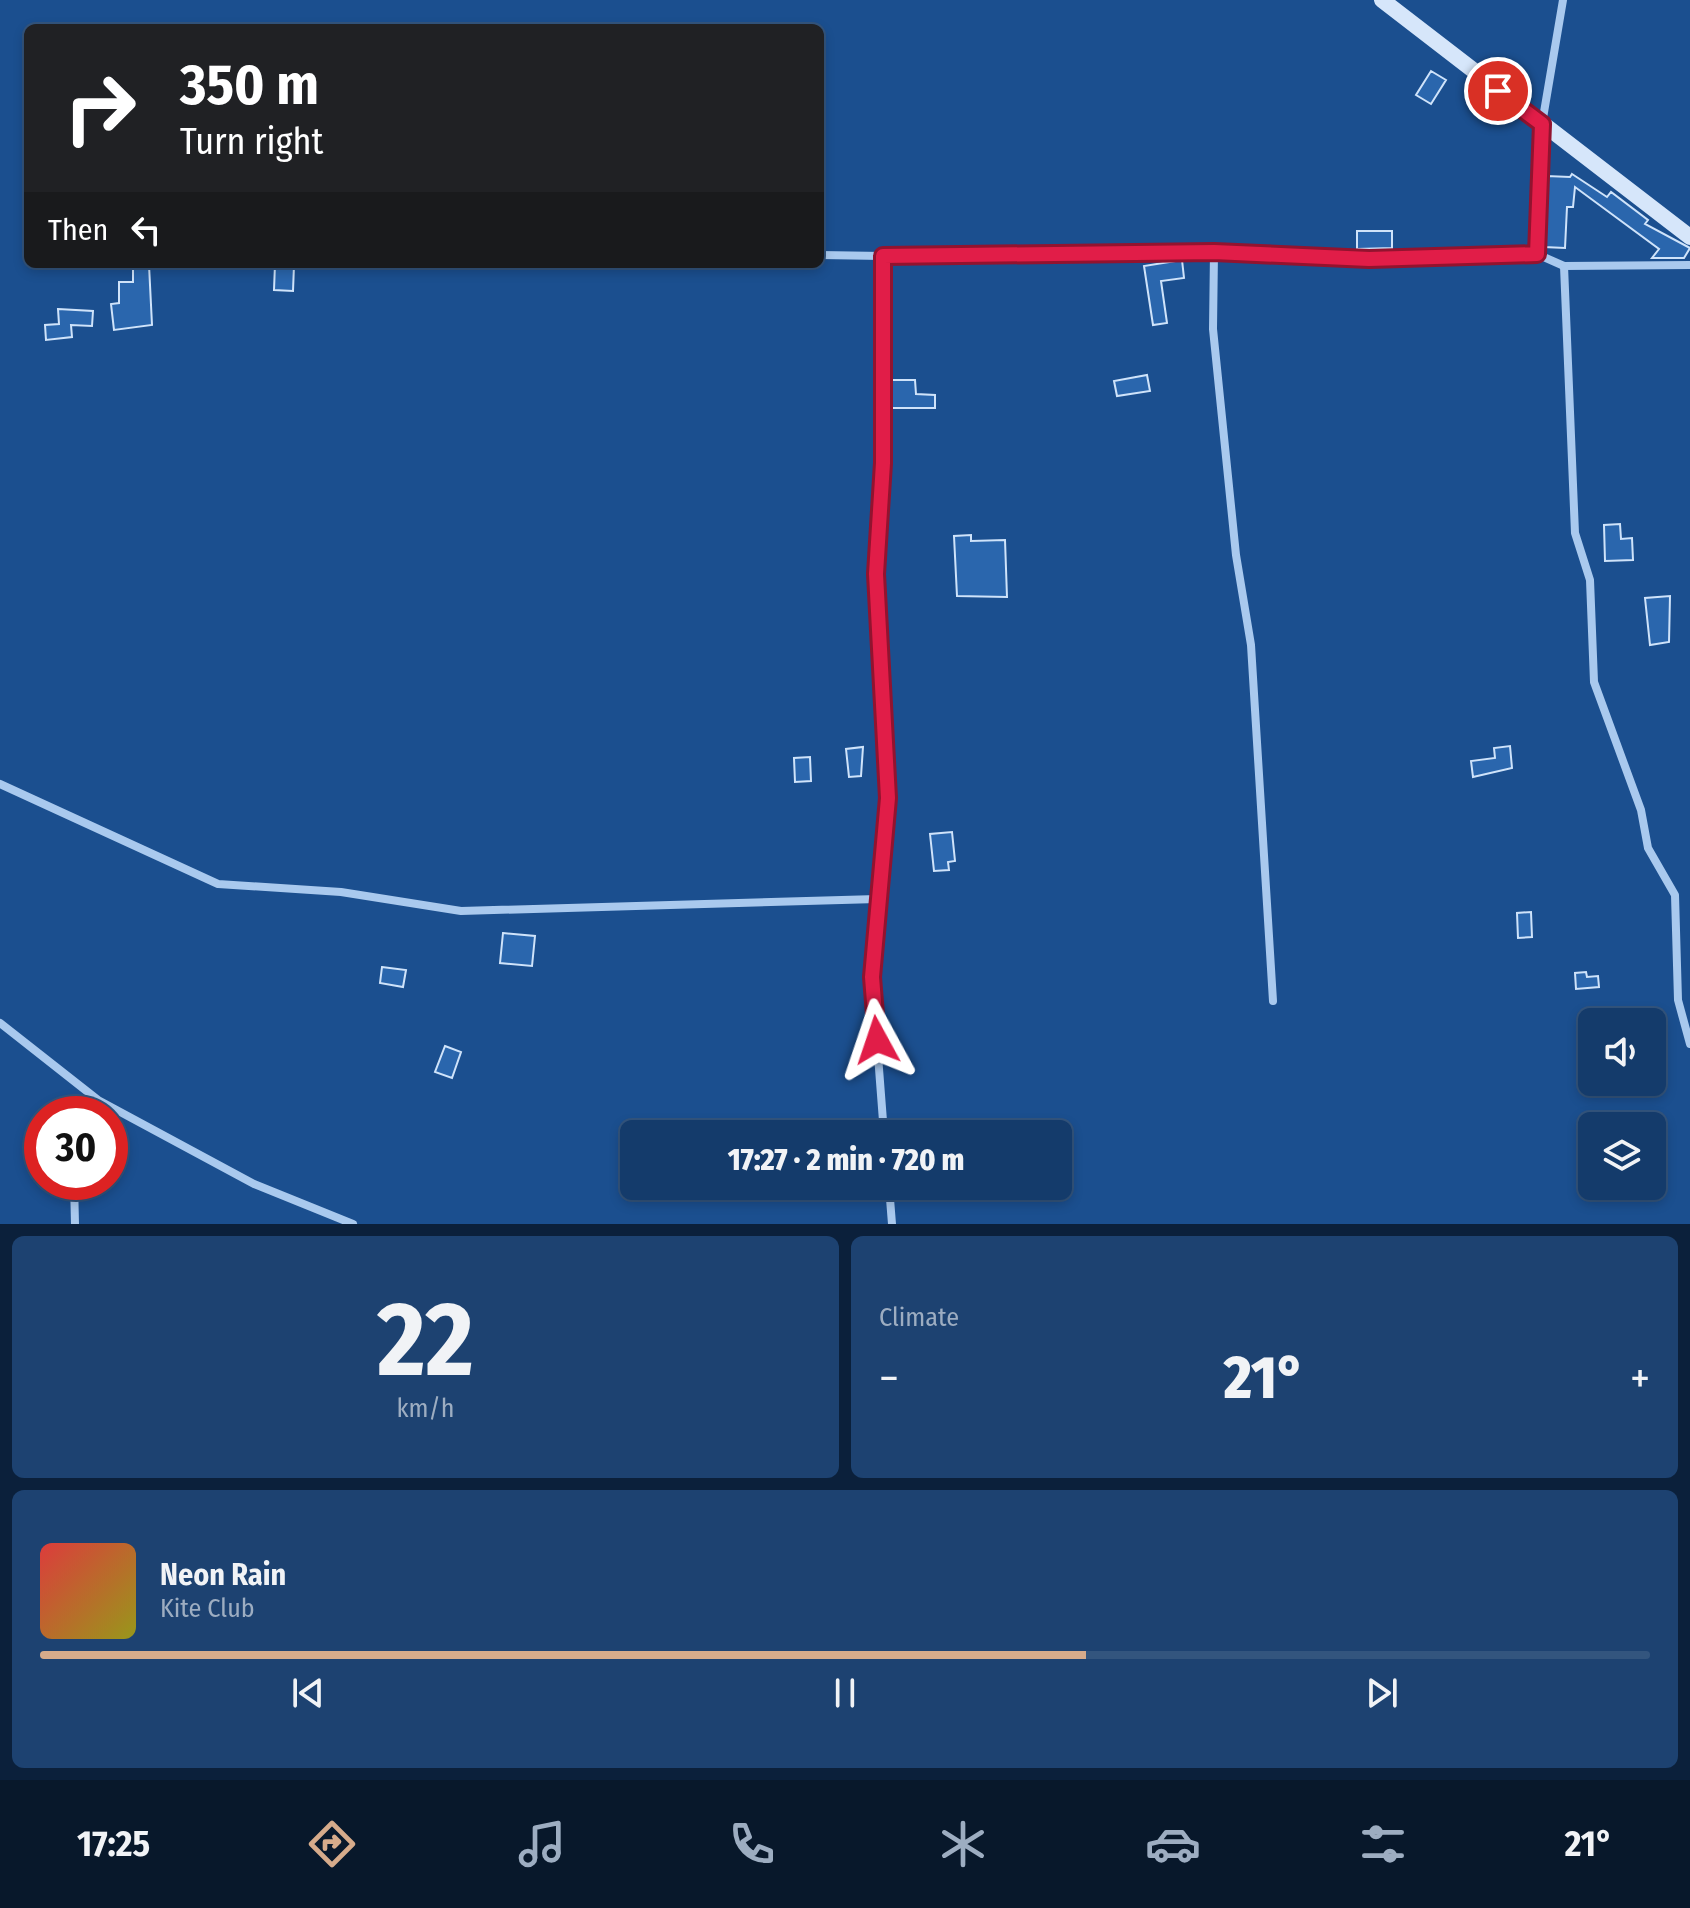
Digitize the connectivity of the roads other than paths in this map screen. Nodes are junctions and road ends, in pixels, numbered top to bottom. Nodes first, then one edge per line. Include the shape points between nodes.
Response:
1 (1382, 0) edge
2 (1563, 0) edge
3 (1542, 124) junction
4 (1690, 237) edge
5 (1214, 252) junction
6 (1537, 254) junction
7 (824, 255) edge
8 (883, 256) junction
9 (1690, 265) edge
10 (1564, 266) junction
11 (0, 784) edge
12 (877, 899) junction
13 (1273, 1001) dead end
14 (0, 1023) edge
15 (1690, 1044) edge
16 (93, 1096) edge
17 (128, 1116) edge
18 (883, 1120) edge
19 (74, 1200) edge
20 (890, 1200) edge
21 (75, 1224) edge
22 (353, 1224) edge
23 (892, 1224) edge

1 - 3 main road
2 - 3 street
3 - 4 main road
3 - 6 street
5 - 6 street via 1369,259
5 - 8 street
5 - 13 street via 1213,329 1236,555 1251,645
6 - 10 street
7 - 8 street
8 - 12 street via 883,463 876,574 888,798
9 - 10 street
10 - 15 street via 1575,533 1590,580 1594,682 1641,810 1648,848 1675,895 1678,1000
11 - 12 street via 218,884 341,892 461,911
12 - 18 street via 872,977
14 - 16 street
17 - 22 street via 254,1184
19 - 21 street
20 - 23 street

